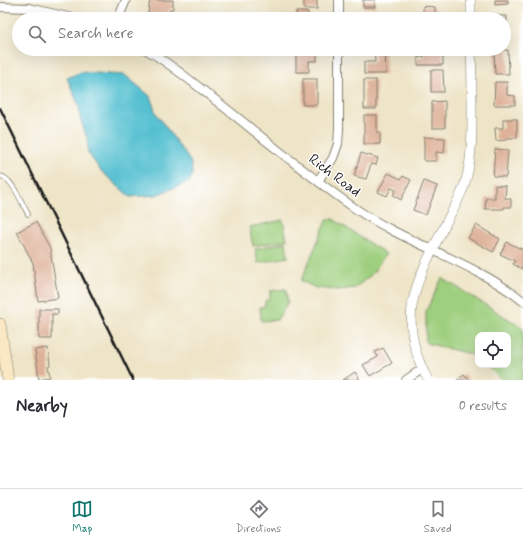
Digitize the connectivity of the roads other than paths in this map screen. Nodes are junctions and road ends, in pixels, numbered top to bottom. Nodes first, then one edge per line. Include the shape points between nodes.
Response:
1 (126, 0) edge
2 (339, 0) edge
3 (471, 0) edge
4 (0, 7) edge
5 (46, 12) edge
6 (121, 12) edge
7 (339, 12) edge
8 (471, 12) edge
9 (156, 56) edge
10 (339, 56) edge
11 (471, 56) edge
12 (0, 176) edge
13 (318, 181) junction
14 (28, 214) dead end
15 (434, 249) junction
16 (523, 301) edge
17 (0, 324) edge
18 (422, 369) junction
19 (8, 380) edge
20 (406, 380) edge
21 (428, 380) edge

1 - 6 street
2 - 7 street
3 - 8 street
4 - 5 street via 28,8
9 - 13 street, Rich Road
10 - 13 street via 338,144 333,158
11 - 15 street via 471,159 460,197
12 - 14 lane via 10,181
13 - 15 street, Rich Road via 387,227
15 - 16 street, Rich Road via 479,272
15 - 18 street via 418,281 412,302 413,343
17 - 19 main road
18 - 20 street
18 - 21 street

